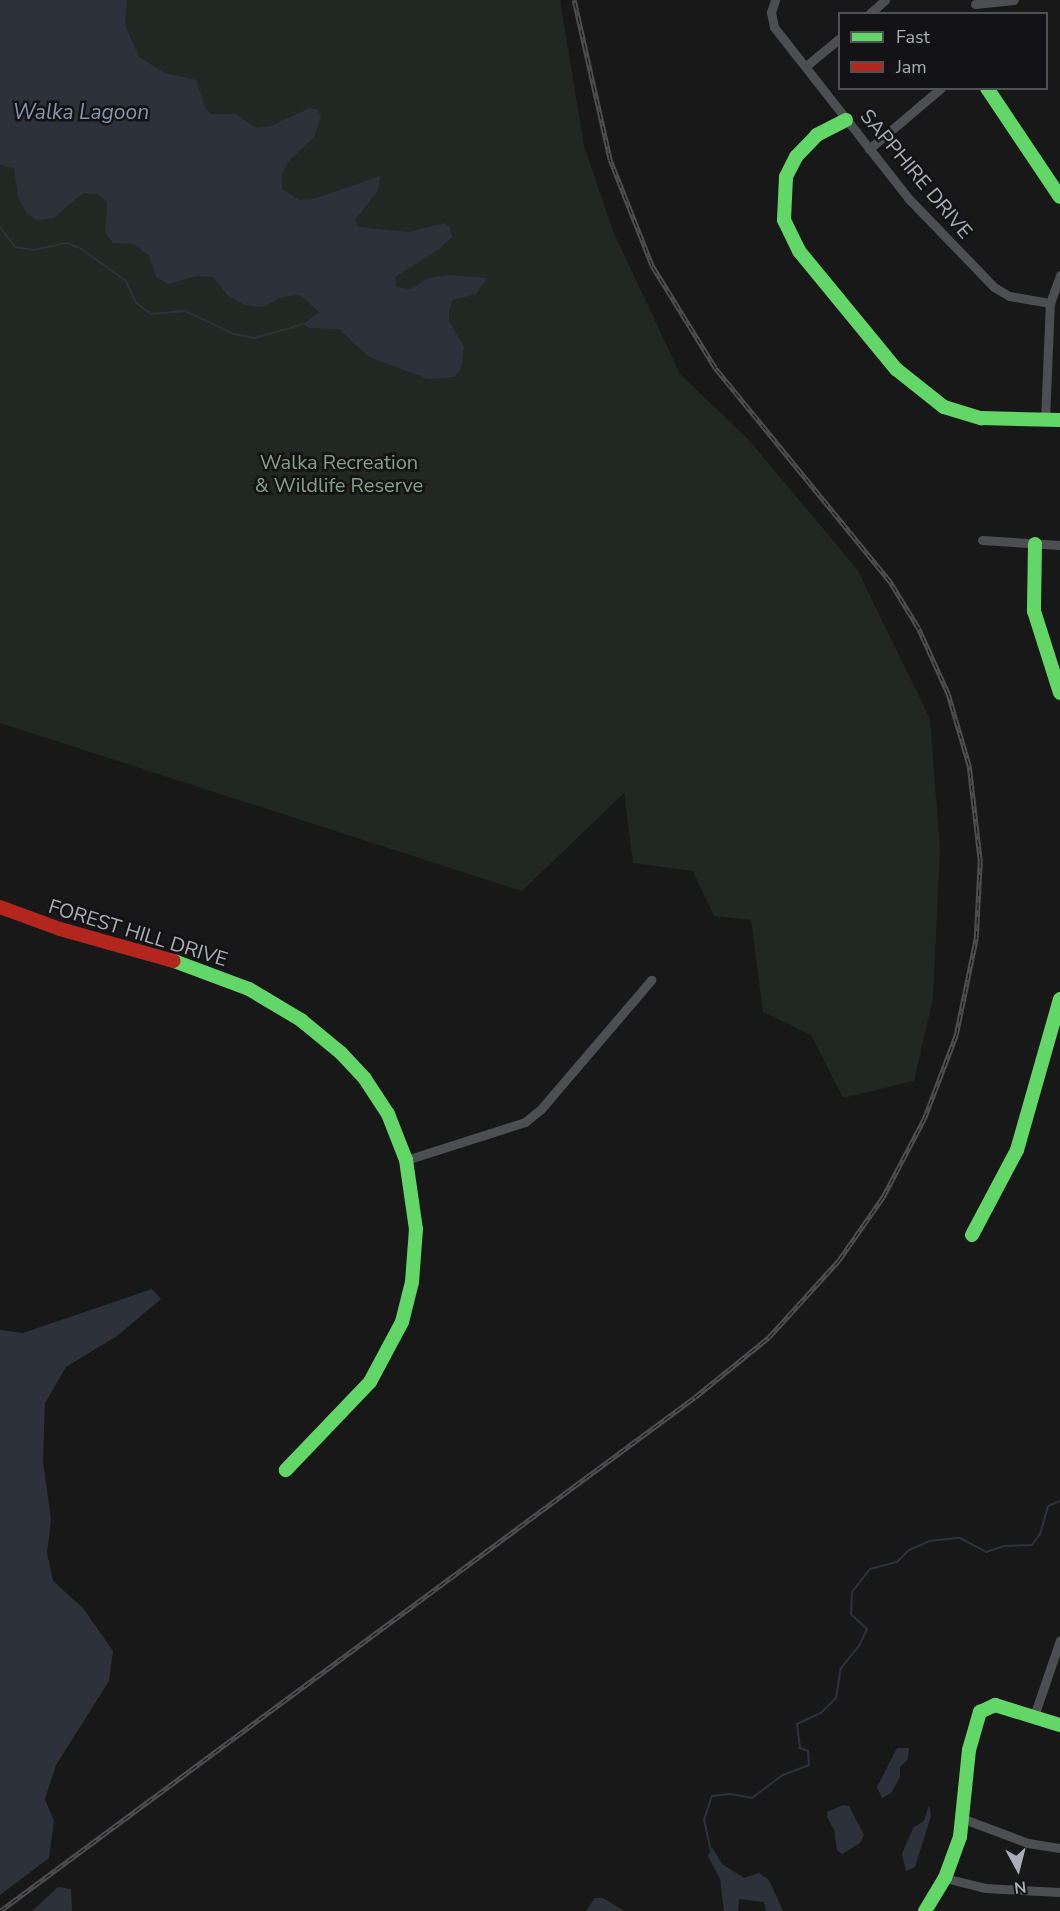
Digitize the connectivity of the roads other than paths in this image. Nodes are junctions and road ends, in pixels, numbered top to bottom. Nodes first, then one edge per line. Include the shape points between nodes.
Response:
1 (776, 0) edge
2 (885, 0) edge
3 (1014, 0) edge
4 (975, 6) edge
5 (871, 12) edge
6 (838, 40) edge
7 (806, 66) junction
8 (939, 90) edge
9 (988, 90) edge
10 (846, 120) junction
11 (869, 149) junction
12 (1060, 197) edge
13 (1060, 275) edge
14 (1050, 303) junction
15 (1045, 420) junction
16 (1060, 420) edge
17 (982, 540) dead end
18 (1035, 544) junction
19 (1060, 545) edge
20 (1060, 693) edge
21 (0, 907) edge
22 (651, 981) dead end
23 (1060, 999) edge
24 (406, 1160) junction
25 (972, 1235) dead end
26 (286, 1470) dead end
27 (1060, 1640) edge
28 (1034, 1716) junction
29 (1060, 1725) edge
30 (964, 1819) junction
31 (1060, 1848) edge
32 (945, 1878) junction
33 (1060, 1892) edge
34 (925, 1911) edge

1 - 7 street, SAPPHIRE DRIVE via 771,12 774,27
2 - 5 street
3 - 4 street
6 - 7 street
7 - 10 street, SAPPHIRE DRIVE
8 - 11 street
9 - 12 street
10 - 11 street, SAPPHIRE DRIVE
10 - 15 street via 817,135 796,157 786,177 784,220 799,251 896,369 944,407 981,418
11 - 14 street, SAPPHIRE DRIVE via 981,275 1009,296
13 - 14 street
14 - 15 street
15 - 16 street
17 - 18 street
18 - 19 street
18 - 20 street via 1034,611
21 - 24 street, FOREST HILL DRIVE via 60,929 193,966 249,989 301,1020 365,1079 388,1114
22 - 24 street via 541,1109 525,1122
23 - 25 street via 1017,1150
24 - 26 street, FOREST HILL DRIVE via 414,1196 416,1254 402,1322 370,1382
27 - 28 street
28 - 29 street
28 - 30 street via 995,1705 980,1712 969,1750
30 - 31 street via 1028,1843
30 - 32 street
32 - 33 street via 986,1888
32 - 34 street

